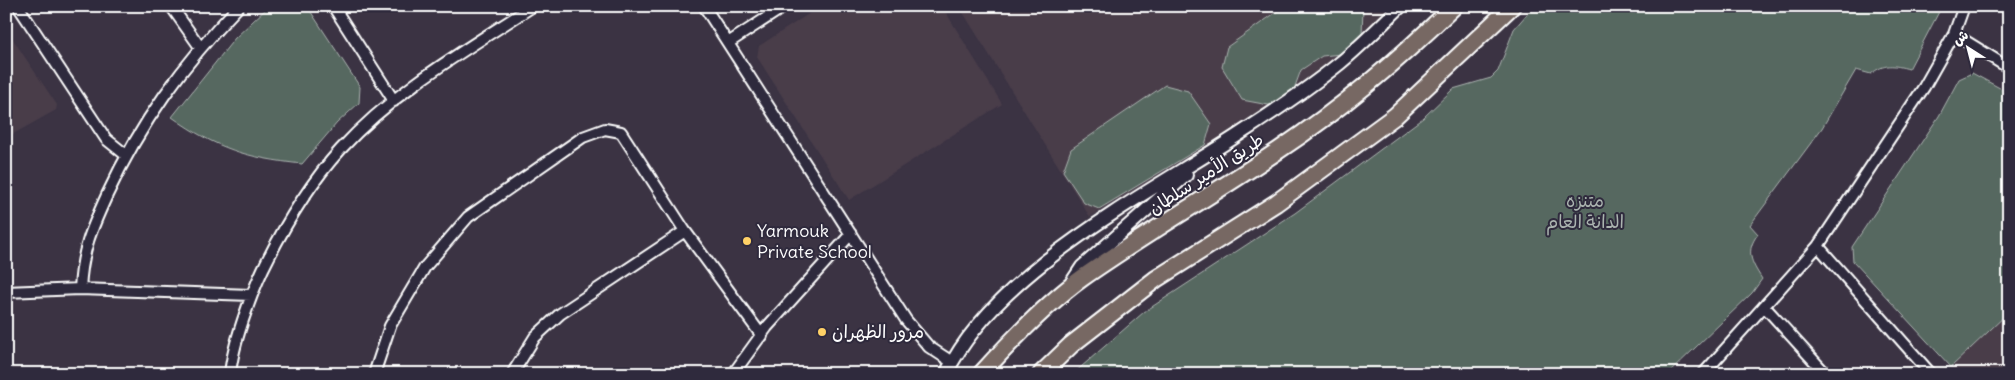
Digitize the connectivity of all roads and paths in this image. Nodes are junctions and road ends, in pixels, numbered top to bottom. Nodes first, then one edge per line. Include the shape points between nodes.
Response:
1 (18, 6) edge
2 (172, 6) edge
3 (239, 6) edge
4 (333, 6) edge
5 (533, 6) edge
6 (704, 6) edge
7 (786, 6) edge
8 (1401, 6) edge
9 (1454, 6) edge
10 (1512, 6) edge
11 (1964, 6) edge
12 (518, 10) edge
13 (1954, 34) junction
14 (728, 43) junction
15 (200, 47) junction
16 (2009, 68) edge
17 (394, 101) junction
18 (1215, 150) junction
19 (126, 155) junction
20 (685, 231) junction
21 (851, 234) junction
22 (1818, 246) junction
23 (80, 289) junction
24 (6, 292) edge
25 (1066, 292) junction
26 (251, 296) junction
27 (1764, 306) junction
28 (762, 336) junction
29 (952, 362) junction
30 (230, 374) edge
31 (374, 374) edge
32 (512, 374) edge
33 (733, 374) edge
34 (946, 374) edge
35 (981, 374) edge
36 (1041, 374) edge
37 (1703, 374) edge
38 (1826, 374) edge
39 (1931, 374) edge

1 - 19 street via 106,139
2 - 15 street
3 - 15 street
4 - 17 street
5 - 12 street
6 - 14 street
7 - 14 street
8 - 18 street via 1340,63
9 - 25 main road, طريق الأمير سلطان via 1381,74 1334,112
10 - 36 main road via 1395,116 1276,203 1156,278 1071,345
11 - 13 street
12 - 17 street
13 - 16 street
13 - 22 street via 1918,96
14 - 21 street
15 - 19 street
17 - 26 street via 342,148 308,189
18 - 25 street via 1082,267
18 - 29 street via 1106,218 1047,261 988,312
19 - 23 street via 87,240 81,261
20 - 28 street
20 - 31 street via 621,132 604,129 583,137 468,217 425,267 390,326
20 - 32 street via 560,314 535,337
21 - 28 street
21 - 29 street via 906,320 929,348
22 - 27 street
22 - 39 street
23 - 24 street
23 - 26 street
25 - 35 main road, طريق الأمير سلطان via 1006,346
26 - 30 street
27 - 37 street
27 - 38 street
28 - 33 street
29 - 34 street

